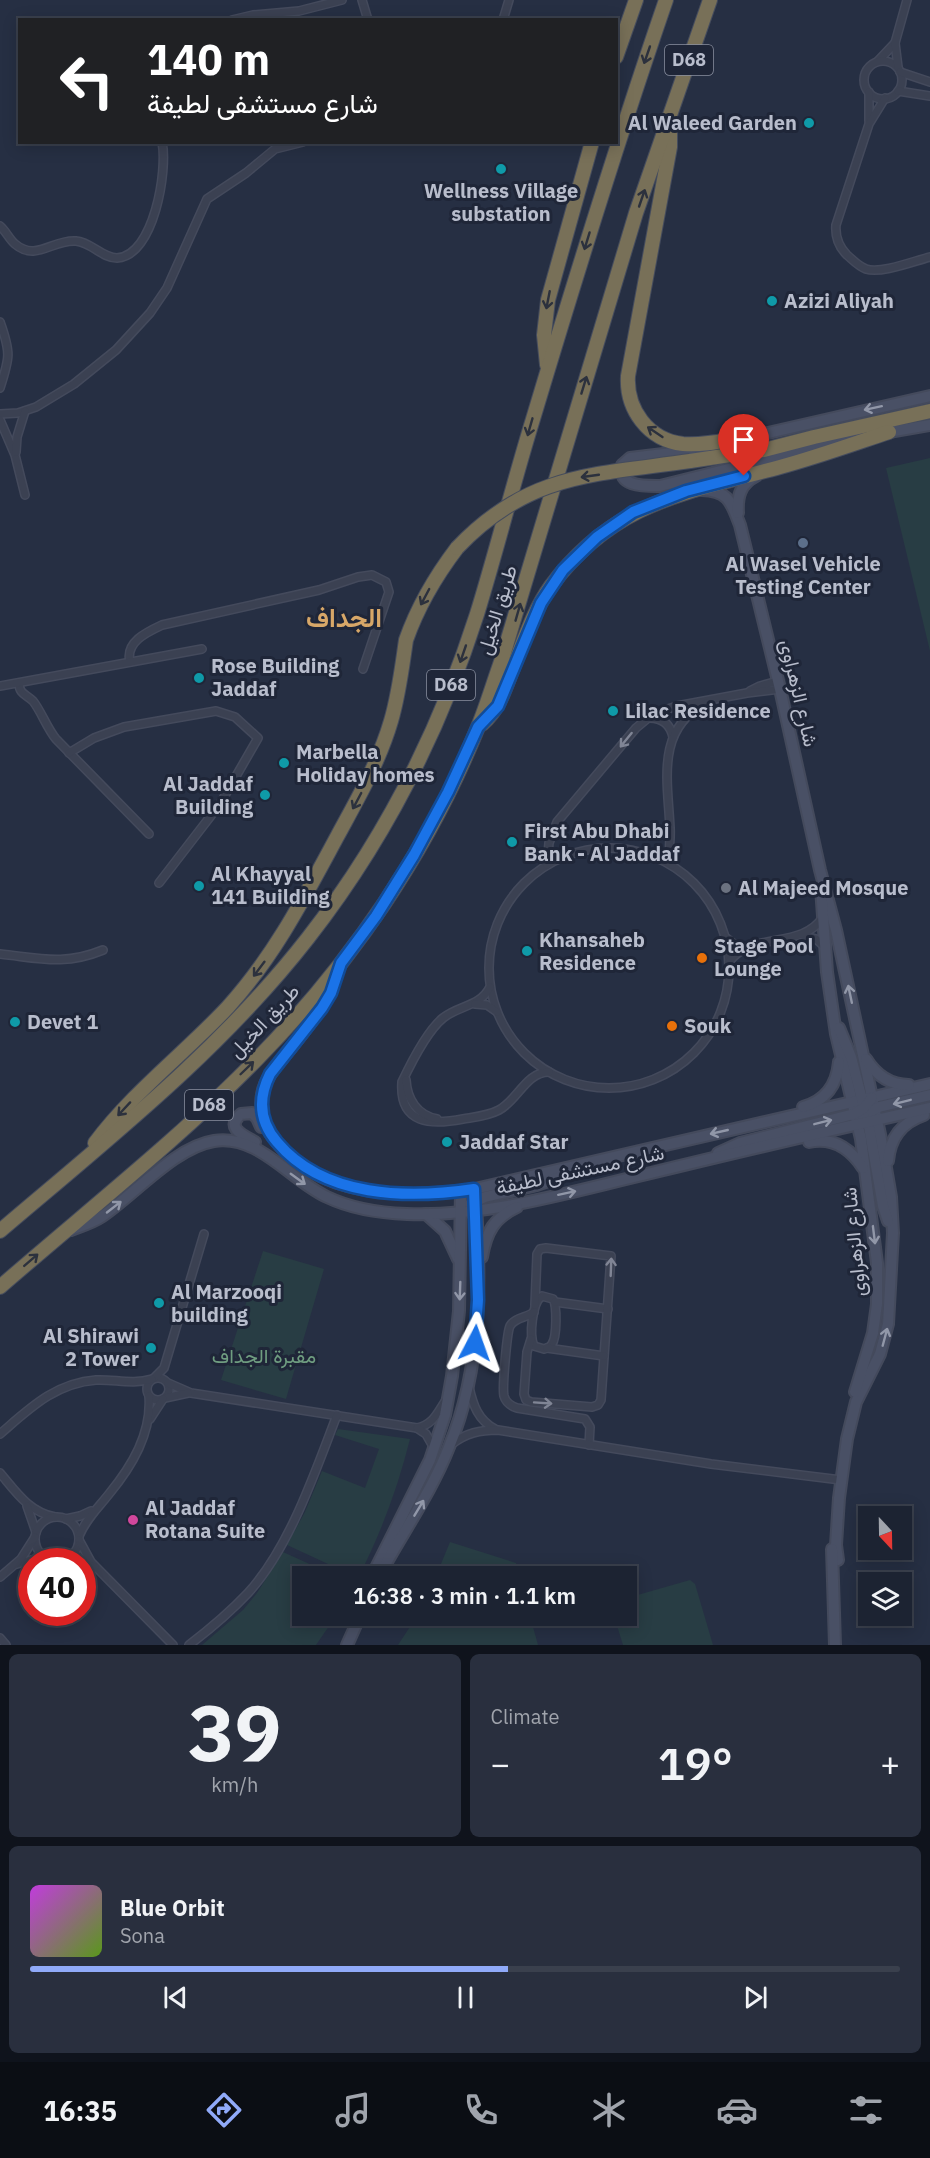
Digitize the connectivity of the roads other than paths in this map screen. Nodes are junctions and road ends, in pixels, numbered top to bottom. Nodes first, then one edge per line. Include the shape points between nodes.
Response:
1 (342, 0) edge
2 (362, 0) edge
3 (509, 0) edge
4 (636, 0) edge
5 (666, 0) edge
6 (710, 0) edge
7 (907, 0) edge
8 (240, 18) edge
9 (367, 18) edge
10 (504, 18) edge
11 (895, 43) junction
12 (618, 51) edge
13 (876, 63) junction
14 (899, 71) junction
15 (930, 82) edge
16 (898, 91) junction
17 (868, 92) junction
18 (930, 96) edge
19 (885, 98) junction
20 (669, 120) junction
21 (869, 124) junction
22 (162, 144) edge
23 (295, 144) edge
24 (591, 144) edge
25 (0, 226) edge
26 (930, 257) edge
27 (0, 322) edge
28 (548, 371) junction
29 (0, 388) edge
30 (930, 396) edge
31 (25, 411) junction
32 (930, 411) edge
33 (0, 414) edge
34 (0, 420) edge
35 (930, 425) edge
36 (889, 432) junction
37 (752, 436) junction
38 (15, 455) junction
39 (782, 466) junction
40 (686, 491) junction
41 (25, 495) dead end
42 (740, 525) junction
43 (202, 649) dead end
44 (130, 662) junction
45 (363, 669) dead end
46 (19, 683) junction
47 (779, 685) junction
48 (0, 686) edge
49 (714, 700) junction
50 (646, 718) junction
51 (478, 727) junction
52 (673, 737) junction
53 (69, 753) junction
54 (149, 834) dead end
55 (547, 865) junction
56 (672, 866) junction
57 (820, 870) junction
58 (159, 883) dead end
59 (823, 916) junction
60 (799, 935) junction
61 (725, 937) junction
62 (746, 947) junction
63 (825, 947) junction
64 (103, 950) dead end
65 (0, 954) edge
66 (729, 962) junction
67 (341, 963) junction
68 (490, 987) junction
69 (475, 1004) junction
70 (497, 1012) junction
71 (834, 1020) junction
72 (861, 1051) junction
73 (840, 1054) junction
74 (529, 1058) junction
75 (551, 1073) junction
76 (530, 1079) junction
77 (929, 1088) edge
78 (930, 1108) edge
79 (864, 1112) junction
80 (930, 1113) edge
81 (776, 1119) junction
82 (782, 1142) junction
83 (286, 1153) junction
84 (708, 1160) junction
85 (82, 1161) junction
86 (279, 1165) junction
87 (888, 1170) junction
88 (867, 1177) junction
89 (461, 1191) junction
90 (475, 1200) junction
91 (528, 1201) junction
92 (460, 1212) junction
93 (426, 1214) junction
94 (0, 1231) edge
95 (62, 1233) junction
96 (893, 1233) junction
97 (204, 1234) dead end
98 (461, 1268) junction
99 (478, 1272) junction
100 (0, 1287) edge
101 (555, 1302) junction
102 (534, 1308) junction
103 (608, 1309) junction
104 (519, 1318) junction
105 (533, 1326) junction
106 (531, 1339) junction
107 (547, 1348) junction
108 (604, 1356) junction
109 (165, 1364) junction
110 (153, 1379) junction
111 (167, 1382) junction
112 (128, 1383) junction
113 (468, 1383) junction
114 (861, 1391) junction
115 (190, 1393) junction
116 (148, 1395) junction
117 (449, 1396) junction
118 (164, 1398) junction
119 (337, 1415) junction
120 (149, 1421) junction
121 (417, 1428) junction
122 (498, 1430) junction
123 (0, 1434) edge
124 (450, 1445) junction
125 (589, 1445) junction
126 (435, 1449) junction
127 (0, 1473) edge
128 (838, 1480) junction
129 (24, 1501) junction
130 (98, 1506) junction
131 (57, 1517) junction
132 (66, 1519) junction
133 (36, 1535) junction
134 (79, 1538) junction
135 (38, 1548) edge
136 (76, 1548) edge
137 (838, 1560) junction
138 (18, 1564) edge
139 (14, 1565) junction
140 (378, 1566) edge
141 (385, 1566) edge
142 (97, 1569) joint
143 (0, 1577) edge
144 (355, 1626) edge
145 (0, 1638) edge
146 (168, 1642) edge
147 (6, 1645) edge
148 (173, 1645) edge
149 (189, 1645) edge
150 (346, 1645) edge
151 (835, 1645) edge
152 (840, 1645) edge

1 - 8 street via 305,10
2 - 9 street
3 - 10 street
4 - 12 highway
5 -> 28 highway, طريق الخيل / D68
6 - 20 highway, طريق الخيل / D68
7 - 11 street
11 - 13 street
11 - 14 street
13 - 14 street via 888,62
13 - 17 street via 865,74
14 - 15 street
14 - 16 street
16 - 18 street
16 - 19 street
17 - 19 street
17 - 21 street
19 - 21 street
37 -> 20 highway via 708,443 675,442 644,424 629,398 627,376 670,147
51 -> 20 highway, طريق الخيل / D68 via 514,625 636,213
21 - 26 street via 836,225 840,246 870,270
22 - 25 street via 160,182 150,228 141,244 127,255 112,257 87,243 72,241 30,251 17,245
23 - 31 street via 275,149 207,199 174,276 135,331 89,373
24 -> 28 highway via 548,300 544,335
27 - 29 street via 9,354
28 -> 85 highway, طريق الخيل / D68 via 459,664 411,775 377,836 309,937 229,1030
30 -> 37 main road
31 - 33 street
31 - 38 street
32 -> 85 highway, bridge via 764,450 582,477 544,487 496,513 457,548 431,586 406,640 391,720 376,762 291,921 229,1006 124,1108
34 - 38 street
35 - 36 main road
36 - 37 main road via 841,440 660,486 630,483 621,472 630,458 711,448
36 - 39 highway
38 - 41 street
39 - 40 highway
39 - 42 main road, شارع الزهراوى via 755,476 743,486 738,500
40 - 42 main road, شارع الزهراوى via 721,493 732,504
40 - 51 highway via 621,519 573,558 545,596 498,706
42 - 47 main road, شارع الزهراوى
43 - 44 street
44 - 45 street via 133,644 162,625 372,575 386,582 389,592
44 - 46 street
46 - 48 street
46 - 53 street via 21,693 33,702 50,732
47 - 49 street
47 - 57 main road, شارع الزهراوى
49 - 50 street via 676,706
49 - 52 street via 686,717
50 - 52 street via 662,720
50 -> 55 street via 557,822 549,843
51 - 67 highway, طريق الخيل / D68 via 414,855
52 - 56 street via 666,783
53 - 54 street
53 - 58 street via 124,727 216,711 235,717 258,738 220,804
55 - 56 street via 579,852 612,848 645,854
55 - 68 street via 522,885 500,919 489,957
56 - 61 street via 704,894
57 - 59 main road, شارع الزهراوى
72 -> 57 main road, شارع الزهراوى
59 - 60 street via 811,930
59 - 63 main road, شارع الزهراوى
60 - 62 street
60 - 63 street via 816,939
61 - 62 street
61 - 66 street
62 - 66 street
63 - 71 main road, شارع الزهراوى
64 - 65 street via 62,961
66 - 75 street via 725,996 712,1028 691,1055 673,1069 642,1083 607,1087 584,1085
67 - 83 main road, شارع مستشفى لطيفة via 322,1008 265,1085 261,1108 264,1119
95 -> 67 highway, طريق الخيل / D68 via 189,1124 258,1058
68 - 69 street
68 - 70 street
69 - 70 street via 487,1005
69 - 76 street via 438,1023 406,1075 402,1090 406,1106 417,1117 432,1123 490,1114 516,1097
70 - 74 street
71 - 73 main road, شارع الزهراوى
71 - 79 main road via 847,1044
72 - 77 main road via 871,1068 885,1080
72 - 79 main road, شارع الزهراوى
73 - 79 main road, شارع الزهراوى
73 - 81 main road via 838,1074 825,1096
74 - 75 street
74 - 76 street
75 - 76 street
77 -> 79 main road, شارع مستشفى لطيفة
78 - 79 main road, شارع مستشفى لطيفة
79 - 81 main road, شارع مستشفى لطيفة
79 - 82 main road, شارع مستشفى لطيفة
84 -> 79 main road via 740,1143
79 - 87 main road, شارع الزهراوى
79 - 88 main road, شارع الزهراوى
79 - 96 main road via 883,1206
80 - 87 main road via 909,1122 897,1133 891,1144
81 -> 90 main road, شارع مستشفى لطيفة via 599,1160
82 - 84 main road, شارع مستشفى لطيفة
82 - 88 main road via 837,1143 850,1151
83 - 86 main road via 267,1136 255,1115 239,1116 235,1125 238,1131 267,1151
83 - 89 main road, شارع مستشفى لطيفة via 322,1176 367,1190 402,1194
91 -> 84 main road, شارع مستشفى لطيفة
85 - 94 highway, طريق الخيل / D68
86 -> 93 main road, شارع مستشفى لطيفة via 309,1187 343,1204 382,1212
95 -> 86 main road, شارع مستشفى لطيفة via 101,1217 178,1157 205,1143 242,1143
87 - 96 main road, شارع الزهراوى
88 -> 128 main road, شارع الزهراوى via 878,1304 872,1339 845,1427
89 - 90 main road, شارع مستشفى لطيفة
89 - 92 main road
90 - 91 main road, شارع مستشفى لطيفة
90 - 92 main road, شارع مستشفى لطيفة
90 - 99 main road
91 - 99 main road via 505,1213 490,1228
92 - 93 main road, شارع مستشفى لطيفة
92 - 98 main road
93 - 98 main road via 445,1231
100 -> 95 highway, طريق الخيل / D68
114 -> 96 main road, شارع الزهراوى via 885,1337
97 - 109 street
98 -> 117 main road
99 - 113 main road via 477,1329
101 - 102 street via 546,1296 538,1298
101 - 103 street
101 - 107 street via 554,1341
103 -> 102 street via 611,1256 546,1248 537,1254
102 - 104 street
102 - 105 street
103 - 108 street
104 - 105 street
104 - 125 street via 510,1325 508,1333 505,1399 512,1407 585,1419 590,1427
105 - 106 street
106 - 107 street via 537,1348
106 -> 108 street via 524,1394 528,1401 598,1405
107 - 108 street
109 - 110 street
109 - 111 street
110 - 111 street
110 - 112 street
110 - 116 street via 147,1385
111 - 115 street
111 - 118 street via 169,1389
112 - 116 street
112 - 123 street via 96,1380 64,1386 36,1402
113 - 122 street via 477,1413
113 - 124 main road
114 - 128 main road, شارع الزهراوى
114 - 137 main road, شارع الزهراوى
115 - 118 street
115 - 119 street
116 - 118 street via 157,1400
116 - 120 street
117 - 121 street via 434,1419
117 - 126 main road
118 - 120 street
119 - 121 street
119 - 149 street via 301,1506 259,1579 232,1609
120 - 130 street via 132,1461
121 - 126 street
122 - 124 street via 467,1434
122 - 125 street
141 -> 124 main road
125 - 128 street
126 - 140 main road
127 - 129 street
128 - 137 main road, شارع الزهراوى
128 - 151 main road, شارع الزهراوى via 832,1552
129 - 131 street via 39,1512
129 - 133 street
130 - 132 street
130 - 134 street
131 - 132 street
131 - 133 street via 44,1522
132 - 134 street
133 - 135 street
133 - 139 street
134 - 136 street
134 - 142 street
137 - 152 main road, شارع الزهراوى
138 - 139 street
139 - 143 street
142 - 146 street
144 - 150 main road
145 - 147 street
146 - 148 street

